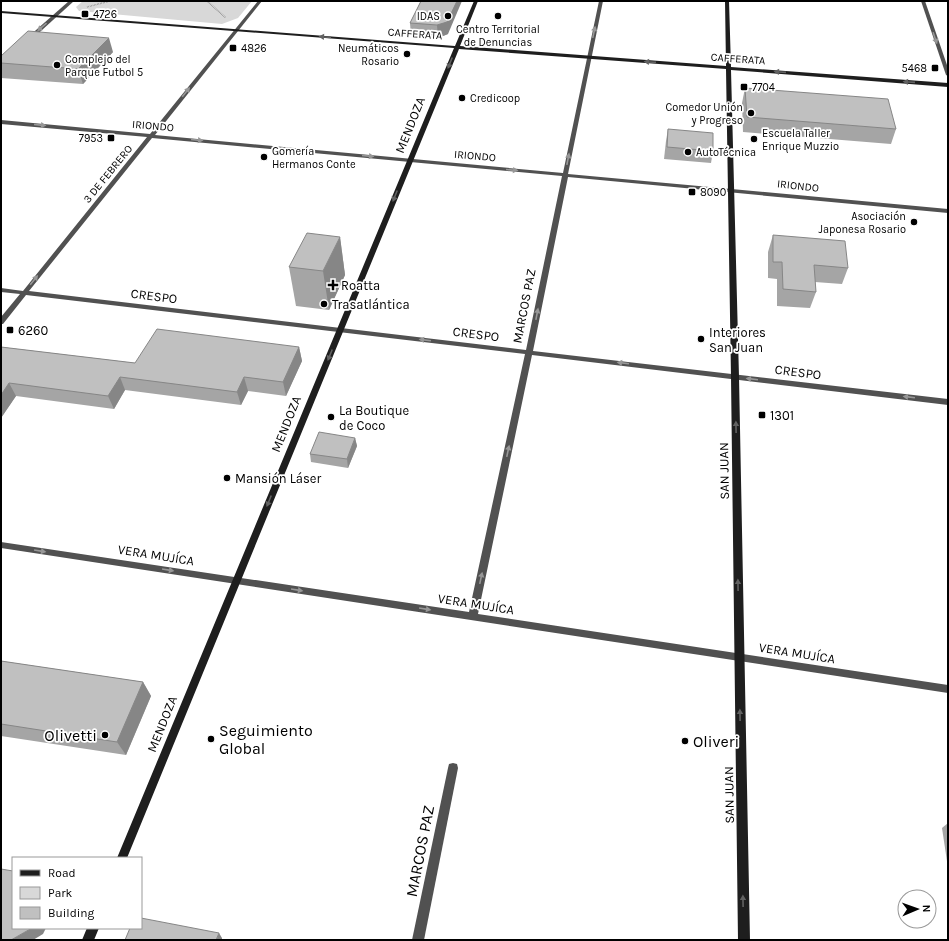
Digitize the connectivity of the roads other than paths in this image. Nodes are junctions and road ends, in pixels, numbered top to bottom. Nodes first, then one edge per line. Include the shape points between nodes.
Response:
1 (72, 1) edge
2 (260, 1) edge
3 (476, 1) edge
4 (601, 1) edge
5 (727, 1) edge
6 (923, 1) edge
7 (1, 12) edge
8 (55, 16) junction
9 (237, 30) junction
10 (25, 42) edge
11 (457, 47) junction
12 (589, 57) junction
13 (728, 68) junction
14 (948, 75) edge
15 (948, 85) edge
16 (1, 122) edge
17 (151, 136) junction
18 (410, 160) junction
19 (565, 175) junction
20 (731, 190) junction
21 (948, 211) edge
22 (1, 290) edge
23 (24, 293) junction
24 (1, 322) edge
25 (340, 330) junction
26 (529, 352) junction
27 (735, 377) junction
28 (948, 402) edge
29 (1, 545) edge
30 (236, 580) junction
31 (473, 617) junction
32 (739, 657) junction
33 (948, 689) edge
34 (453, 768) dead end
35 (122, 857) edge
36 (93, 929) edge
37 (88, 940) edge
38 (418, 940) edge
39 (744, 940) edge

1 - 8 street
2 - 9 street, 3 DE FEBRERO
3 - 11 main road, MENDOZA
12 -> 4 street, MARCOS PAZ
5 - 13 main road, SAN JUAN
6 -> 14 street
7 - 8 main road, CAFFERATA
8 - 9 main road, CAFFERATA
8 -> 10 street
11 -> 9 main road, CAFFERATA
17 -> 9 street, 3 DE FEBRERO
11 - 12 main road, CAFFERATA
11 -> 18 main road, MENDOZA
13 -> 12 main road, CAFFERATA
19 -> 12 street, MARCOS PAZ
15 -> 13 main road, CAFFERATA
13 - 20 main road, SAN JUAN
16 -> 17 street, IRIONDO
17 -> 18 street, IRIONDO
23 -> 17 street, 3 DE FEBRERO
18 -> 19 street, IRIONDO
18 -> 25 main road, MENDOZA
19 - 20 street, IRIONDO
26 -> 19 street, MARCOS PAZ
20 - 21 street, IRIONDO
20 - 27 main road, SAN JUAN
22 - 23 street, CRESPO
23 - 24 street, 3 DE FEBRERO
23 - 25 street, CRESPO
26 -> 25 street, CRESPO
25 -> 30 main road, MENDOZA
27 -> 26 street, CRESPO
31 -> 26 street, MARCOS PAZ
28 -> 27 street, CRESPO
32 -> 27 main road, SAN JUAN
29 -> 30 street, VERA MUJÍCA
30 -> 31 street, VERA MUJÍCA
30 - 35 main road, MENDOZA
31 - 32 street, VERA MUJÍCA
32 - 33 street, VERA MUJÍCA
39 -> 32 main road, SAN JUAN
34 - 38 street, MARCOS PAZ
36 - 37 main road

